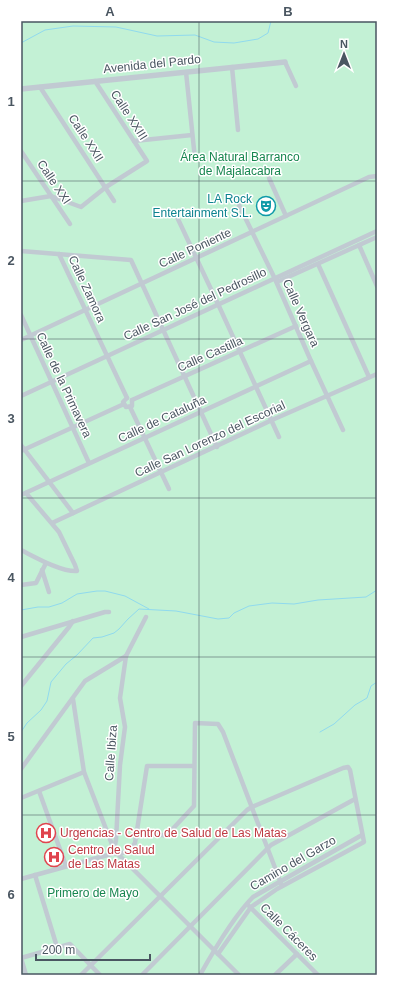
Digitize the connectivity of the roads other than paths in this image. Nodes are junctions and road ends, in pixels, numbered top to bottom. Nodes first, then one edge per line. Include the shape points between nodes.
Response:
1 (285, 62) joint
2 (232, 67) junction
3 (186, 72) junction
4 (95, 81) junction
5 (296, 86) dead end
6 (40, 87) junction
7 (21, 88) edge
8 (238, 130) dead end
9 (192, 135) junction
10 (134, 141) junction
11 (21, 151) edge
12 (195, 158) dead end
13 (377, 176) edge
14 (269, 178) dead end
15 (106, 187) junction
16 (51, 196) junction
17 (21, 201) edge
18 (114, 202) dead end
19 (239, 205) dead end
20 (286, 216) junction
21 (176, 217) dead end
22 (70, 224) dead end
23 (377, 231) edge
24 (252, 233) junction
25 (377, 236) edge
26 (358, 245) junction
27 (21, 252) edge
28 (59, 254) junction
29 (196, 258) junction
30 (318, 264) junction
31 (276, 280) junction
32 (142, 284) junction
33 (377, 286) edge
34 (218, 304) junction
35 (86, 310) junction
36 (21, 315) edge
37 (296, 326) junction
38 (163, 330) junction
39 (30, 336) junction
40 (21, 340) edge
41 (240, 352) junction
42 (107, 356) junction
43 (311, 361) junction
44 (377, 374) edge
45 (184, 377) junction
46 (370, 377) junction
47 (52, 382) junction
48 (256, 386) junction
49 (328, 395) junction
50 (21, 396) edge
51 (127, 398) junction
52 (132, 400) junction
53 (124, 404) junction
54 (130, 407) junction
55 (200, 412) junction
56 (272, 420) junction
57 (73, 428) junction
58 (343, 430) dead end
59 (145, 437) junction
60 (279, 437) dead end
61 (217, 447) junction
62 (22, 448) edge
63 (89, 463) junction
64 (161, 473) junction
65 (49, 482) junction
66 (169, 489) dead end
67 (26, 493) junction
68 (21, 495) edge
69 (73, 513) junction
70 (52, 523) junction
71 (21, 550) edge
72 (46, 563) junction
73 (42, 570) junction
74 (21, 585) edge
75 (49, 592) dead end
76 (109, 612) dead end
77 (146, 617) dead end
78 (73, 621) junction
79 (21, 637) edge
80 (126, 656) junction
81 (21, 686) edge
82 (73, 699) junction
83 (194, 766) junction
84 (21, 769) edge
85 (84, 772) junction
86 (39, 791) junction
87 (21, 798) edge
88 (355, 799) junction
89 (252, 807) junction
90 (362, 836) junction
91 (136, 838) junction
92 (113, 846) junction
93 (267, 848) junction
94 (116, 854) junction
95 (66, 866) junction
96 (35, 875) junction
97 (21, 879) edge
98 (280, 881) junction
99 (282, 886) junction
100 (160, 896) junction
101 (246, 904) junction
102 (251, 907) junction
103 (190, 927) junction
104 (57, 947) junction
105 (214, 951) junction
106 (218, 954) junction
107 (297, 954) junction
108 (21, 958) edge
109 (90, 965) junction
110 (26, 975) edge
111 (81, 975) edge
112 (100, 975) edge
113 (142, 975) edge
114 (200, 975) edge
115 (239, 975) edge
116 (275, 975) edge
117 (318, 975) edge

1 - 2 street, Avenida del Pardo
1 - 5 street
2 - 3 street, Avenida del Pardo
2 - 8 street
3 - 4 street, Avenida del Pardo
3 - 9 street
4 - 6 street, Avenida del Pardo
4 - 10 street, Calle XXIII
6 - 7 street, Avenida del Pardo
6 - 15 street, Calle XXII
9 - 10 street
9 - 12 street
10 - 15 street, Calle XXIII via 147,160
11 - 16 street, Calle XXI
13 - 20 street, Calle Poniente via 369,177
14 - 20 street
15 - 16 street via 81,207
15 - 18 street, Calle XXII
16 - 17 street
16 - 22 street, Calle XXI
19 - 24 street, Calle Vergara
20 - 24 street, Calle Poniente
21 - 29 street
23 - 31 street, Calle San José del Pedrosillo
24 - 29 street, Calle Poniente
24 - 31 street, Calle Vergara
25 - 26 street, Calle San José del Pedrosillo
26 - 30 street, Calle San José del Pedrosillo
26 - 33 street
27 - 28 street
28 - 32 street via 131,260
28 - 35 street, Calle Zamora
29 - 32 street, Calle Poniente
29 - 34 street
30 - 31 street, Calle San José del Pedrosillo
30 - 46 street
31 - 34 street, Calle San José del Pedrosillo
31 - 37 street, Calle Vergara
32 - 35 street, Calle Poniente
32 - 38 street
34 - 38 street, Calle San José del Pedrosillo
34 - 41 street
35 - 39 street, Calle Poniente
35 - 42 street, Calle Zamora
36 - 39 street, Calle de la Primavera
37 - 41 street, Calle Castilla
37 - 43 street, Calle Vergara
38 - 42 street, Calle San José del Pedrosillo
38 - 45 street
39 - 40 street, Calle Poniente
39 - 47 street, Calle de la Primavera
41 - 45 street, Calle Castilla
41 - 48 street
42 - 47 street, Calle San José del Pedrosillo
42 - 51 street, Calle Zamora
43 - 48 street, Calle de Cataluña
43 - 49 street, Calle Vergara
44 - 46 street, Calle San Lorenzo del Escorial
45 - 52 street, Calle Castilla
45 - 55 street
46 - 49 street, Calle San Lorenzo del Escorial
47 - 50 street, Calle San José del Pedrosillo
47 - 57 street, Calle de la Primavera
48 - 55 street, Calle de Cataluña
48 - 56 street
49 - 56 street, Calle San Lorenzo del Escorial
49 - 58 street, Calle Vergara
51 - 52 street
51 - 53 street
52 - 54 street via 133,404
53 - 54 street
53 - 57 street
54 - 59 street
55 - 59 street, Calle de Cataluña
55 - 61 street
56 - 60 street
56 - 61 street, Calle San Lorenzo del Escorial
57 - 62 street
57 - 63 street, Calle de la Primavera
59 - 63 street, Calle de Cataluña
59 - 64 street
61 - 64 street, Calle San Lorenzo del Escorial
62 - 65 street
63 - 65 street, Calle de Cataluña
64 - 66 street
64 - 69 street, Calle San Lorenzo del Escorial
65 - 67 street, Calle de Cataluña
65 - 69 street
67 - 68 street, Calle de Cataluña
67 - 70 street
69 - 70 street, Calle San Lorenzo del Escorial
70 - 72 street via 59,532 76,571
71 - 72 street
72 - 73 street
73 - 74 street via 36,583
73 - 75 street
76 - 78 street
77 - 80 street, Calle Ibiza
78 - 79 street
78 - 81 street
80 - 82 street via 85,681
80 - 92 street, Calle Ibiza via 120,698 125,727 116,840
82 - 84 street
82 - 85 street
83 - 89 street via 194,724 215,723 223,732
83 - 91 street via 194,806 167,835 142,832
83 - 91 street via 147,766
85 - 86 street
85 - 92 street
86 - 87 street
86 - 95 street
88 - 89 street via 348,767
88 - 90 street
88 - 93 street
89 - 93 street
89 - 100 street
90 - 98 street, Camino del Garzo
90 - 99 street, Camino del Garzo via 364,842
91 - 94 street via 130,851
92 - 94 street
93 - 98 street
93 - 103 street
94 - 95 street
94 - 100 street
95 - 96 street
96 - 97 street
96 - 104 street
98 - 99 street
98 - 101 street, Camino del Garzo via 253,896
99 - 102 street, Camino del Garzo
100 - 103 street
100 - 109 street
101 - 102 street, Calle Cáceres
101 - 105 street, Camino del Garzo
102 - 106 street, Camino del Garzo
102 - 107 street, Calle Cáceres
103 - 105 street
103 - 113 street
104 - 108 street
104 - 109 street via 70,944
105 - 106 street
105 - 114 street, Camino del Garzo
106 - 115 street
107 - 116 street
107 - 117 street, Calle Cáceres
108 - 110 street
109 - 111 street
109 - 112 street

